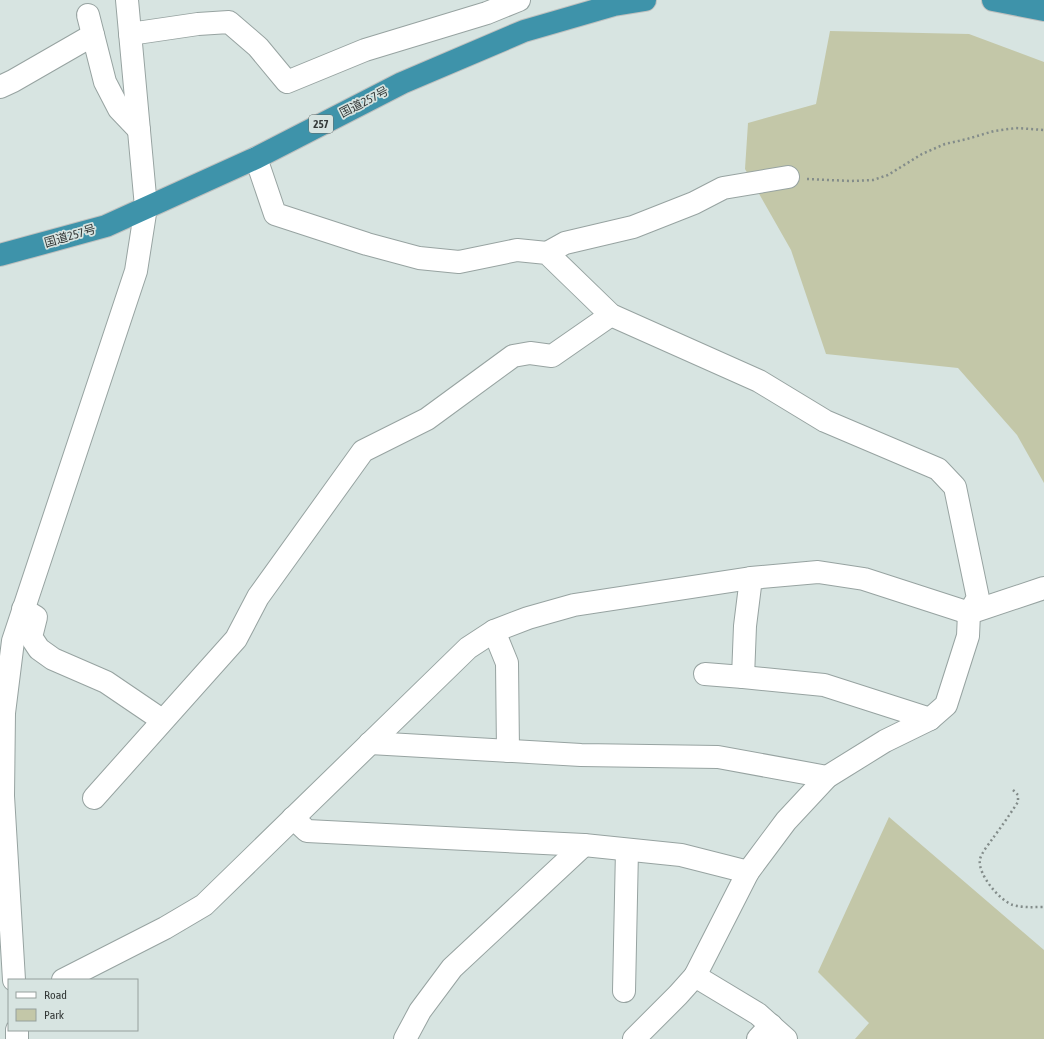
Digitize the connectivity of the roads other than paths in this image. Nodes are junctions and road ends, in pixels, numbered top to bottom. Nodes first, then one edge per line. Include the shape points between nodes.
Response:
1 (126, 0) edge
2 (519, 0) edge
3 (645, 0) edge
4 (994, 0) edge
5 (1044, 10) edge
6 (130, 34) junction
7 (0, 87) edge
8 (140, 130) junction
9 (256, 158) junction
10 (788, 178) road end
11 (146, 207) junction
12 (547, 253) junction
13 (0, 255) edge
14 (612, 315) junction
15 (751, 578) junction
16 (1044, 588) edge
17 (24, 609) junction
18 (969, 613) junction
19 (494, 631) junction
20 (705, 674) dead end
21 (743, 677) junction
22 (2, 710) edge
23 (930, 719) junction
24 (162, 720) junction
25 (370, 743) junction
26 (508, 751) junction
27 (827, 777) junction
28 (94, 798) dead end
29 (293, 818) junction
30 (3, 842) edge
31 (584, 845) junction
32 (627, 850) junction
33 (748, 872) junction
34 (695, 976) junction
35 (14, 979) edge
36 (65, 979) edge
37 (624, 991) dead end
38 (772, 1034) edge
39 (405, 1039) edge
40 (634, 1039) edge

1 - 6 street
2 - 6 street via 487,13 365,50 287,82 258,47 229,22
3 - 9 highway, 国道257号 / 257 via 614,5 524,31 402,83
4 - 5 highway
6 - 8 street
7 - 8 street via 13,81 91,25 105,82 119,109
8 - 11 street
9 - 11 highway, 国道257号 / 257
9 - 12 street via 276,214 346,238 419,258 459,262 517,250
10 - 12 street via 723,188 694,203 633,227 565,243
11 - 13 highway, 国道257号 / 257 via 106,226
11 - 17 street via 136,271
12 - 14 street
14 - 18 street via 759,381 825,421 938,469 955,487 978,598
14 - 24 street via 552,356 530,353 513,356 427,419 363,451 258,597 236,639
15 - 18 street via 818,572 864,579
15 - 19 street via 574,605
15 - 21 street via 745,626
16 - 18 street
17 - 22 street via 13,641
17 - 24 street via 36,617 31,637 39,649 53,659 106,682
18 - 23 street via 968,636 946,706
19 - 25 street via 468,648
19 - 26 street via 507,663
20 - 21 street
21 - 23 street via 824,685
22 - 30 street
23 - 27 street via 885,741
24 - 28 street
25 - 26 street
25 - 29 street
26 - 27 street via 718,757
27 - 33 street via 786,821
29 - 31 street via 307,831
29 - 36 street via 204,905
30 - 35 street
31 - 32 street
31 - 39 street via 452,968 420,1011
32 - 33 street via 681,855
32 - 37 street
33 - 34 street
34 - 38 street via 758,1014
34 - 40 street

